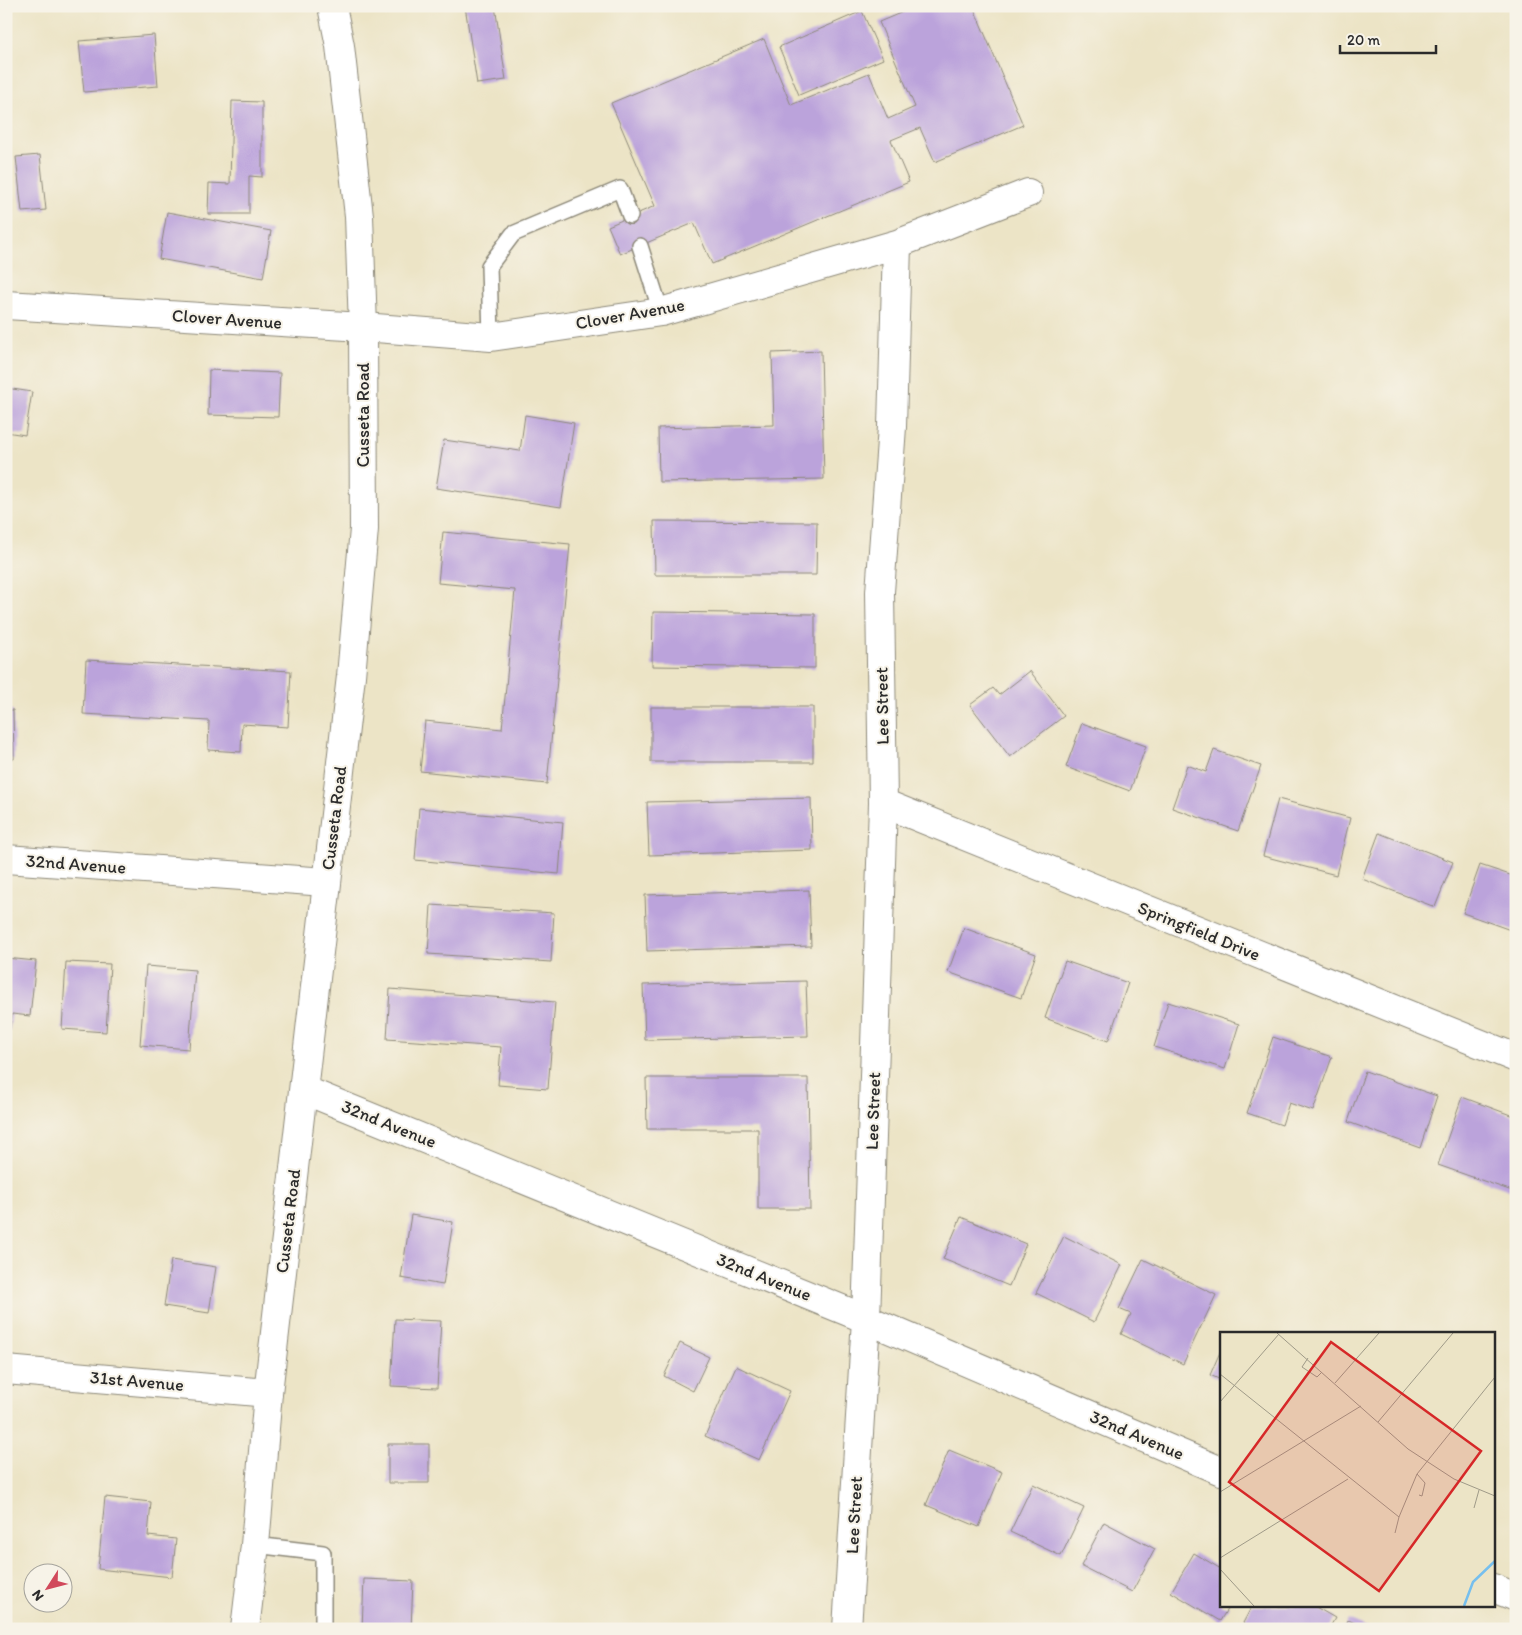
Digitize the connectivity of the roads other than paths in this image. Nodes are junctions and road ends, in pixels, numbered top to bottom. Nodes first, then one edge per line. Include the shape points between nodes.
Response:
1 (332, 6) edge
2 (1028, 193) dead end
3 (630, 216) dead end
4 (897, 244) junction
5 (640, 246) dead end
6 (6, 305) edge
7 (661, 312) junction
8 (363, 327) junction
9 (491, 337) junction
10 (883, 803) junction
11 (6, 859) edge
12 (326, 882) junction
13 (1516, 1058) edge
14 (304, 1090) junction
15 (866, 1318) junction
16 (6, 1370) edge
17 (268, 1393) junction
18 (1220, 1471) edge
19 (255, 1545) junction
20 (1494, 1588) edge
21 (1516, 1597) edge
22 (245, 1629) edge
23 (323, 1629) edge
24 (847, 1629) edge

1 - 8 street, Cusseta Road via 340,46 359,216
2 - 4 street, Clover Avenue
3 - 9 lane via 620,189 513,234 489,266
4 - 7 street, Clover Avenue
4 - 10 street, Lee Street via 892,427 880,592
5 - 7 lane
6 - 8 street, Clover Avenue
7 - 9 street, Clover Avenue
8 - 9 street, Clover Avenue
8 - 12 street, Cusseta Road via 364,529 351,676
10 - 13 street, Springfield Drive
10 - 15 street, Lee Street
11 - 12 street, 32nd Avenue
12 - 14 street, Cusseta Road
14 - 15 street, 32nd Avenue
14 - 17 street, Cusseta Road
15 - 18 street, 32nd Avenue
15 - 24 street, Lee Street
16 - 17 street, 31st Avenue
17 - 19 street, Cusseta Road
19 - 22 street, Cusseta Road
19 - 23 lane via 323,1553
20 - 21 street

